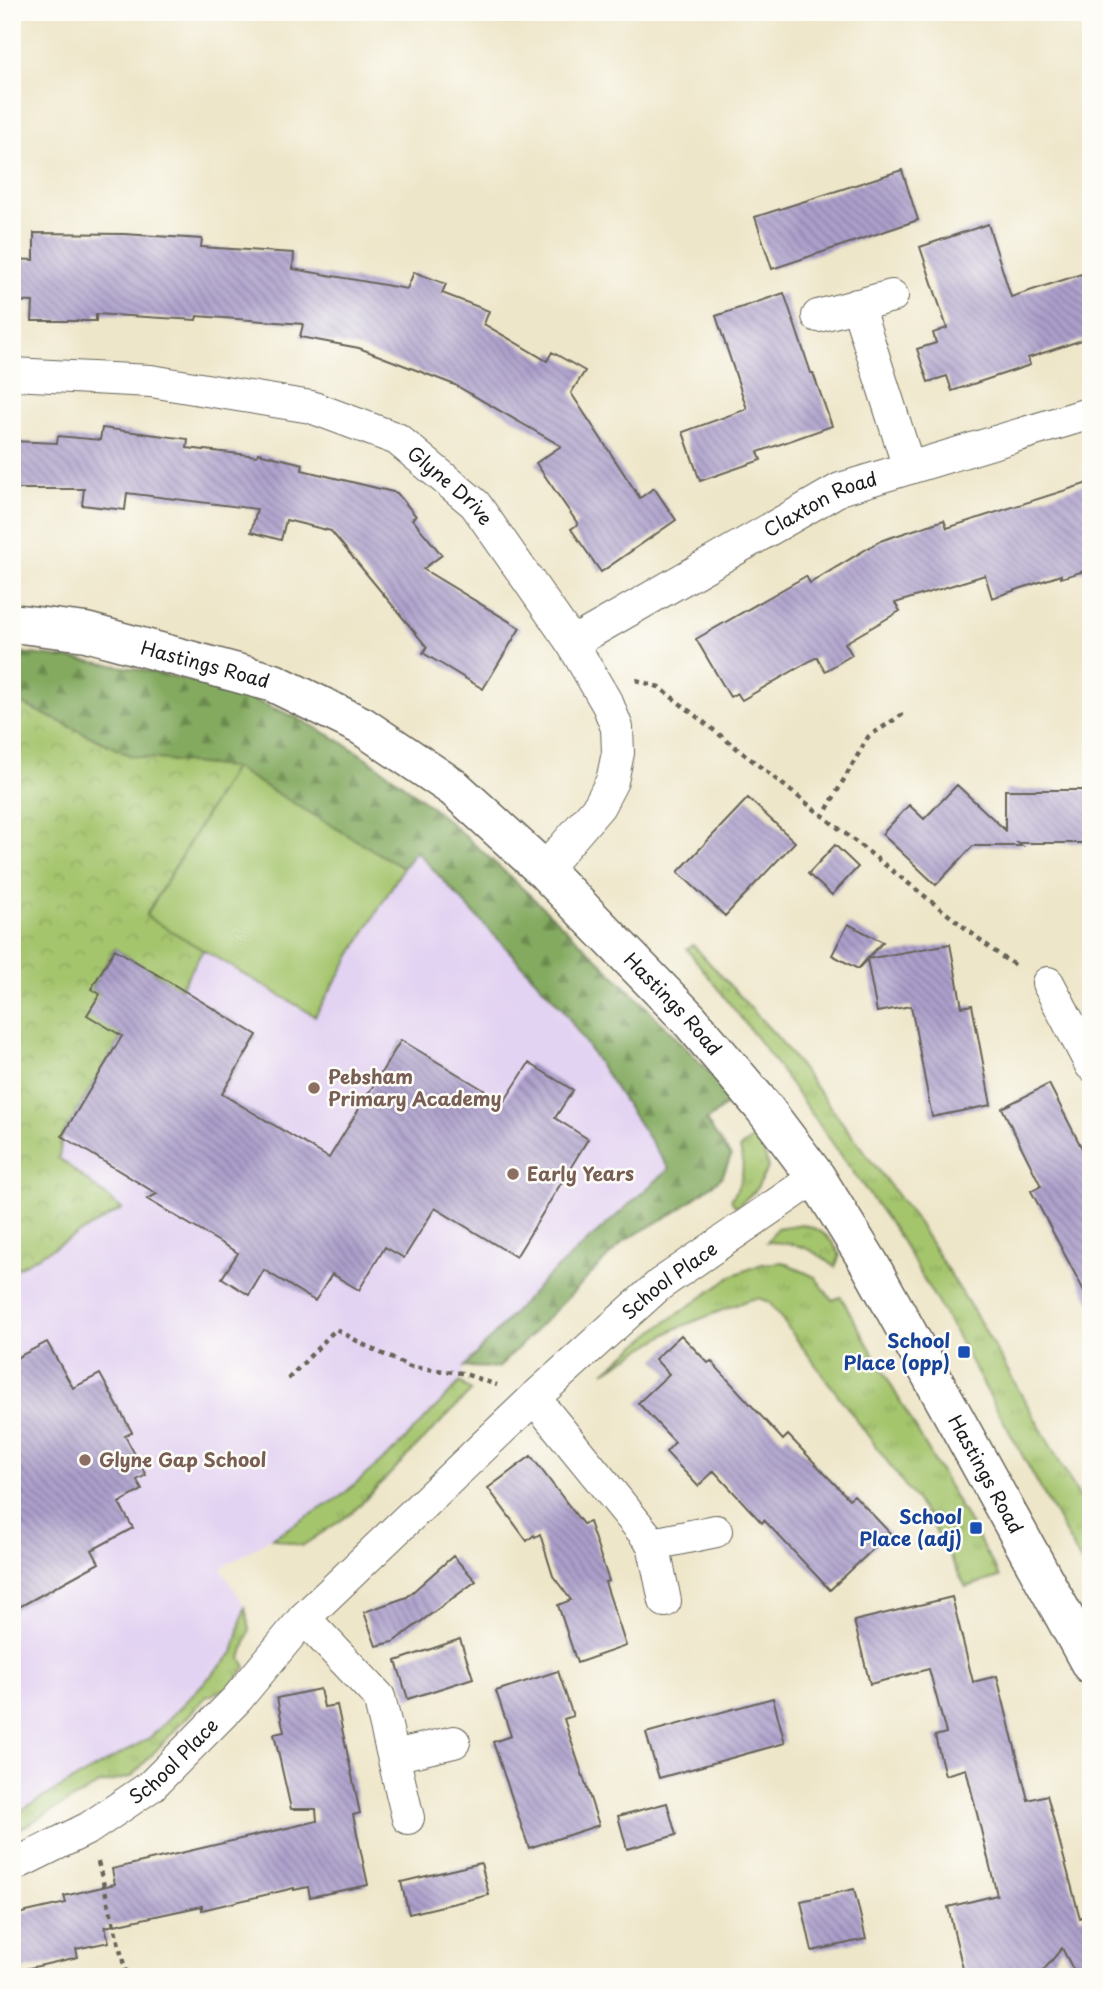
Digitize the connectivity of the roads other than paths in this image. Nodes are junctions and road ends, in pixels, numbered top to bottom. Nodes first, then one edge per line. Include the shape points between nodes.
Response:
1 (892, 296) dead end
2 (856, 305) junction
3 (818, 316) dead end
4 (12, 374) edge
5 (1091, 413) edge
6 (909, 468) junction
7 (12, 623) edge
8 (572, 643) junction
9 (544, 870) junction
10 (1048, 983) road end
11 (1091, 1065) edge
12 (816, 1177) junction
13 (534, 1398) junction
14 (716, 1531) dead end
15 (653, 1544) junction
16 (666, 1601) dead end
17 (303, 1618) junction
18 (1091, 1665) edge
19 (454, 1742) dead end
20 (394, 1756) junction
21 (408, 1818) dead end
22 (12, 1866) edge

1 - 2 street
2 - 3 street
2 - 6 street
4 - 8 street, Glyne Drive via 151,381 311,407 397,439 475,503
5 - 6 street, Claxton Road
6 - 8 street, Claxton Road via 840,489
7 - 9 main road, Hastings Road via 86,632 274,682 362,726 454,788
8 - 9 street, Glyne Drive via 608,705 617,728 618,753 612,781 599,806
9 - 12 main road, Hastings Road via 689,1019
10 - 11 street
12 - 13 street, School Place via 659,1284
12 - 18 main road, Hastings Road via 869,1263
13 - 15 street
13 - 17 street, School Place
14 - 15 street
15 - 16 street
17 - 20 street via 379,1697
17 - 22 street, School Place via 237,1699 151,1786 89,1828
19 - 20 street
20 - 21 street

